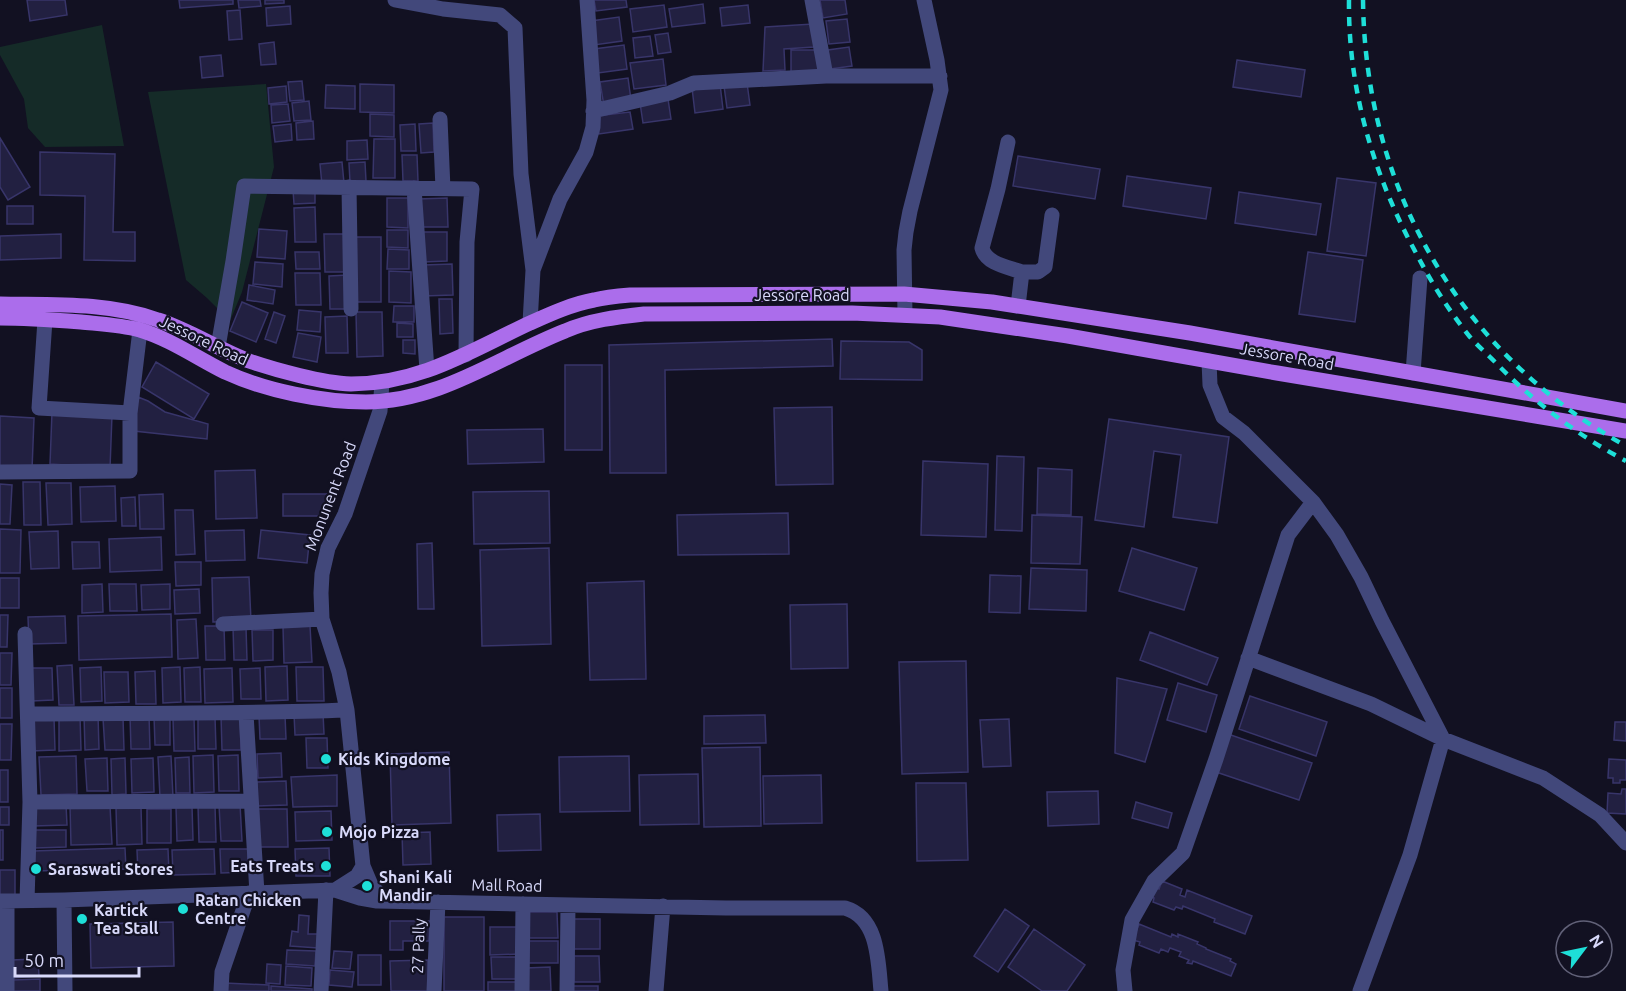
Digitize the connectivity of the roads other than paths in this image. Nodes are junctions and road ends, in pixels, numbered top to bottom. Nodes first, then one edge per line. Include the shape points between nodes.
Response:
1 (395, 0) edge
2 (587, 0) edge
3 (812, 0) edge
4 (924, 0) edge
5 (826, 76) junction
6 (940, 76) junction
7 (593, 111) junction
8 (440, 118) dead end
9 (1008, 142) dead end
10 (349, 187) junction
11 (414, 188) junction
12 (443, 189) junction
13 (1052, 215) dead end
14 (533, 270) junction
15 (1022, 272) junction
16 (1420, 278) dead end
17 (904, 294) junction
18 (0, 304) edge
19 (1018, 306) junction
20 (351, 309) dead end
21 (905, 315) junction
22 (0, 318) edge
23 (45, 320) junction
24 (530, 323) junction
25 (140, 330) junction
26 (218, 346) junction
27 (466, 355) junction
28 (1209, 361) junction
29 (427, 370) junction
30 (1413, 373) junction
31 (382, 382) junction
32 (382, 402) junction
33 (1626, 411) edge
34 (130, 413) junction
35 (1626, 431) edge
36 (0, 472) edge
37 (1313, 502) junction
38 (322, 619) junction
39 (223, 624) dead end
40 (25, 634) dead end
41 (1248, 658) junction
42 (347, 710) junction
43 (28, 714) junction
44 (246, 714) junction
45 (1443, 739) junction
46 (251, 801) junction
47 (30, 802) junction
48 (1626, 843) edge
49 (363, 866) junction
50 (330, 890) junction
51 (253, 893) junction
52 (64, 900) junction
53 (3, 901) edge
54 (27, 901) junction
55 (385, 901) junction
56 (438, 902) junction
57 (523, 904) junction
58 (568, 905) junction
59 (663, 906) junction
60 (7, 991) edge
61 (65, 991) edge
62 (221, 991) edge
63 (321, 991) edge
64 (434, 991) edge
65 (522, 991) edge
66 (567, 991) edge
67 (656, 991) edge
68 (881, 991) edge
69 (1125, 991) edge
70 (1360, 991) edge

1 - 14 street via 500,15 515,28 521,174
2 - 7 street
3 - 5 street
4 - 6 street
5 - 6 street
5 - 7 street via 694,83 670,93
6 - 17 street via 938,102 906,232
7 - 14 street via 586,152 560,199
8 - 12 street
9 - 15 street via 982,248 992,261
10 - 11 street
10 - 20 street
10 - 26 street via 244,186
11 - 12 street
11 - 29 street
12 - 27 street via 472,189
13 - 15 street via 1045,267 1038,272
14 - 24 street
15 - 19 street
16 - 30 street
17 - 19 main road, Jessore Road
17 - 21 street
17 - 24 main road, Jessore Road via 630,295 592,300
18 - 26 main road, Jessore Road via 121,310 159,320
19 - 30 main road, Jessore Road
21 - 28 main road, Jessore Road via 997,324
21 - 32 main road, Jessore Road via 696,313 615,317 565,331 439,389
22 - 23 main road, Jessore Road
23 - 25 main road, Jessore Road
23 - 34 street via 39,408
24 - 27 main road, Jessore Road
25 - 32 main road, Jessore Road via 227,373 294,394
25 - 34 street
26 - 31 main road, Jessore Road via 249,361 314,378 348,384
27 - 29 main road, Jessore Road
28 - 35 main road, Jessore Road
28 - 37 street via 1210,385 1223,417
29 - 31 main road, Jessore Road
30 - 33 main road, Jessore Road
31 - 32 street, Monunent Road
32 - 38 street, Monunent Road via 345,514 328,548 322,574
34 - 36 street via 130,471
37 - 41 street via 1288,535
37 - 45 street via 1361,577
38 - 39 street
38 - 42 street, Monunent Road
40 - 43 street
41 - 45 street via 1371,704
41 - 69 street via 1184,853 1154,881 1132,920 1123,970
42 - 44 street
42 - 49 street, Monunent Road
43 - 44 street
43 - 47 street
44 - 46 street
45 - 48 street via 1543,778 1600,815
45 - 70 street via 1410,855
46 - 47 street
46 - 51 street
47 - 54 street
49 - 50 street via 349,883
49 - 55 street, Monunent Road via 371,885
50 - 51 street, Mall Road
50 - 55 street, Mall Road
50 - 63 street
51 - 52 street, Mall Road
51 - 62 street via 222,972
52 - 54 street, Mall Road
52 - 61 street
53 - 54 street, Mall Road
53 - 60 street
55 - 56 street, Mall Road
56 - 57 street, Mall Road
56 - 64 street, 27 Pally
57 - 58 street, Mall Road
57 - 65 street
58 - 59 street, Mall Road
58 - 66 street
59 - 67 street
59 - 68 street, Mall Road via 852,910 871,932

